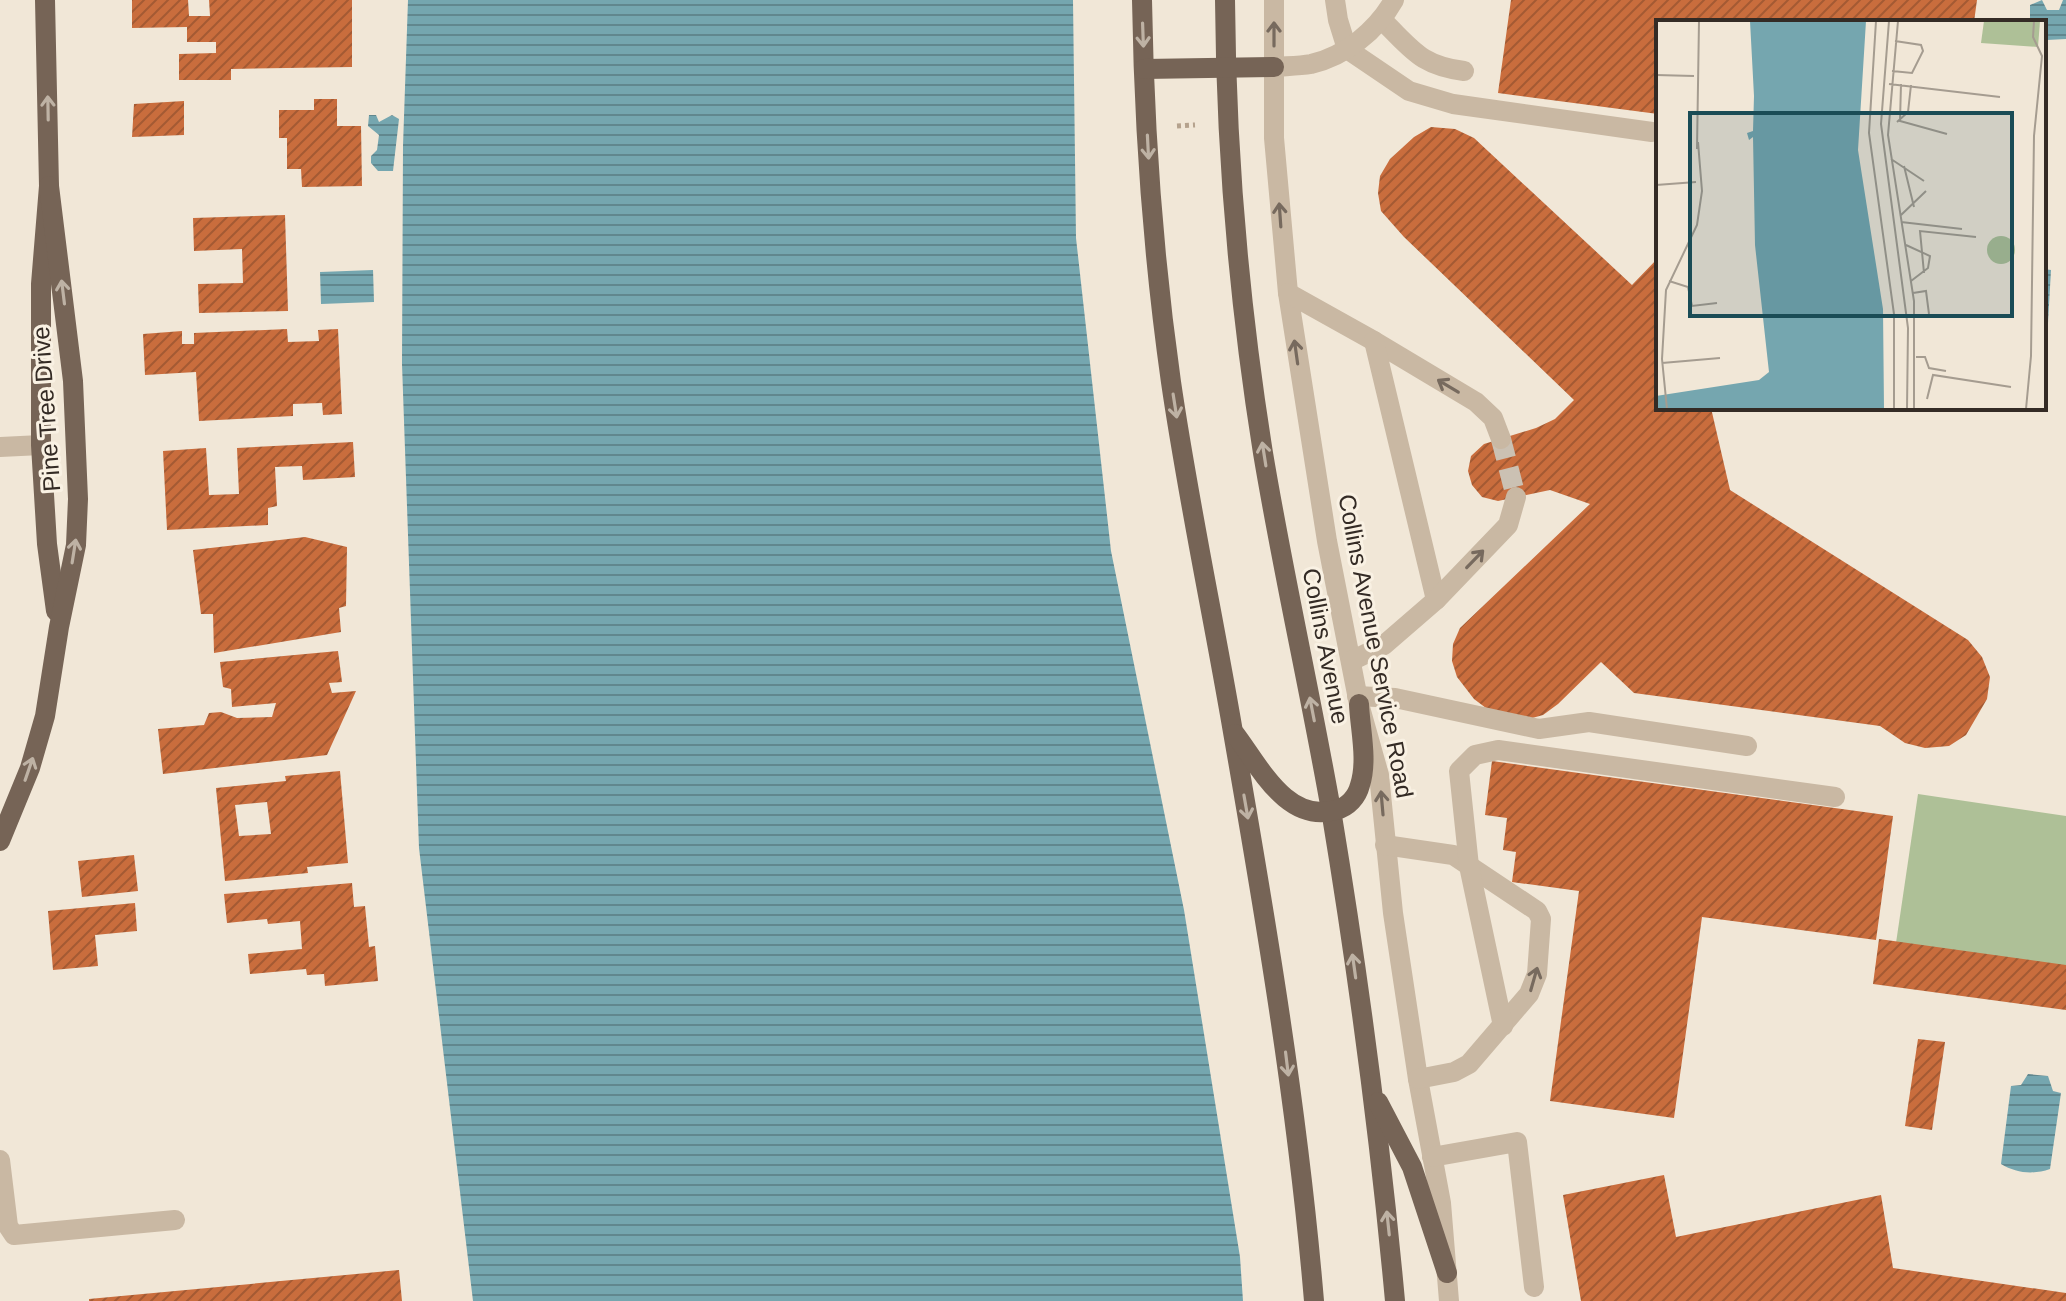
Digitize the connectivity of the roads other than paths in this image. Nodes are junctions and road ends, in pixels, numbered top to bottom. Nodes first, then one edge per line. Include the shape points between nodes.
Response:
1 (45, 0) edge
2 (1142, 0) edge
3 (1225, 0) edge
4 (1274, 0) edge
5 (1335, 0) edge
6 (1394, 0) edge
7 (1382, 20) junction
8 (1347, 49) junction
9 (1274, 67) junction
10 (1144, 69) junction
11 (1225, 69) junction
12 (1464, 71) dead end
13 (1652, 132) dead end
14 (49, 186) junction
15 (1288, 293) junction
16 (1374, 341) junction
17 (1501, 439) tunnel mouth
18 (41, 445) junction
19 (0, 447) edge
20 (1516, 497) tunnel mouth
21 (1436, 600) junction
22 (59, 627) junction
23 (1351, 661) junction
24 (1358, 700) junction
25 (1233, 730) junction
26 (1747, 746) dead end
27 (1835, 797) dead end
28 (1331, 812) junction
29 (0, 841) edge
30 (1385, 845) junction
31 (1469, 866) junction
32 (1503, 1026) junction
33 (1418, 1079) junction
34 (1372, 1092) junction
35 (1432, 1157) junction
36 (0, 1160) edge
37 (175, 1220) dead end
38 (1447, 1273) junction
39 (1534, 1287) dead end
40 (1314, 1301) edge
41 (1395, 1301) edge
42 (1449, 1301) edge

14 -> 1 main road, Pine Tree Drive
2 -> 10 main road
3 - 11 main road, Collins Avenue
9 -> 4 street, Collins Avenue Service Road
5 - 8 street
6 - 7 street
7 - 8 street
7 - 12 street via 1423,60
8 - 9 street via 1313,64
8 - 13 street via 1409,91 1453,104
9 - 11 main road
15 -> 9 street, Collins Avenue Service Road via 1274,138
10 - 11 main road
10 -> 25 main road via 1151,206 1169,368
28 -> 11 main road, Collins Avenue via 1246,338
14 - 18 main road, Pine Tree Drive via 41,284
22 -> 14 main road, Pine Tree Drive via 76,545 78,499 73,381
15 - 16 street
23 -> 15 street, Collins Avenue Service Road via 1311,454
17 -> 16 street via 1493,418 1476,402
16 - 21 street
18 - 19 street
18 - 22 main road, Pine Tree Drive
21 -> 20 street via 1508,525
21 - 23 street via 1384,645
29 -> 22 main road, Pine Tree Drive via 45,716
23 - 24 street, Collins Avenue Service Road
24 - 26 street via 1395,698 1539,729 1589,722
24 - 28 main road via 1360,785 1354,799
30 -> 24 street, Collins Avenue Service Road via 1379,775
25 - 28 main road via 1286,799 1314,814
25 -> 40 main road via 1284,1046
27 - 31 street via 1498,750 1475,755 1459,771
34 -> 28 main road, Collins Avenue
30 - 31 street via 1453,855
30 - 33 street, Collins Avenue Service Road
31 - 32 street
32 -> 31 street via 1529,994 1537,974 1541,919 1537,911
32 - 33 street via 1469,1064
33 - 35 street, Collins Avenue Service Road
34 - 38 main road via 1412,1167
41 -> 34 main road, Collins Avenue
35 - 38 street, Collins Avenue Service Road
35 - 39 street via 1517,1142
36 - 37 street via 8,1226 14,1235
38 - 42 street, Collins Avenue Service Road

